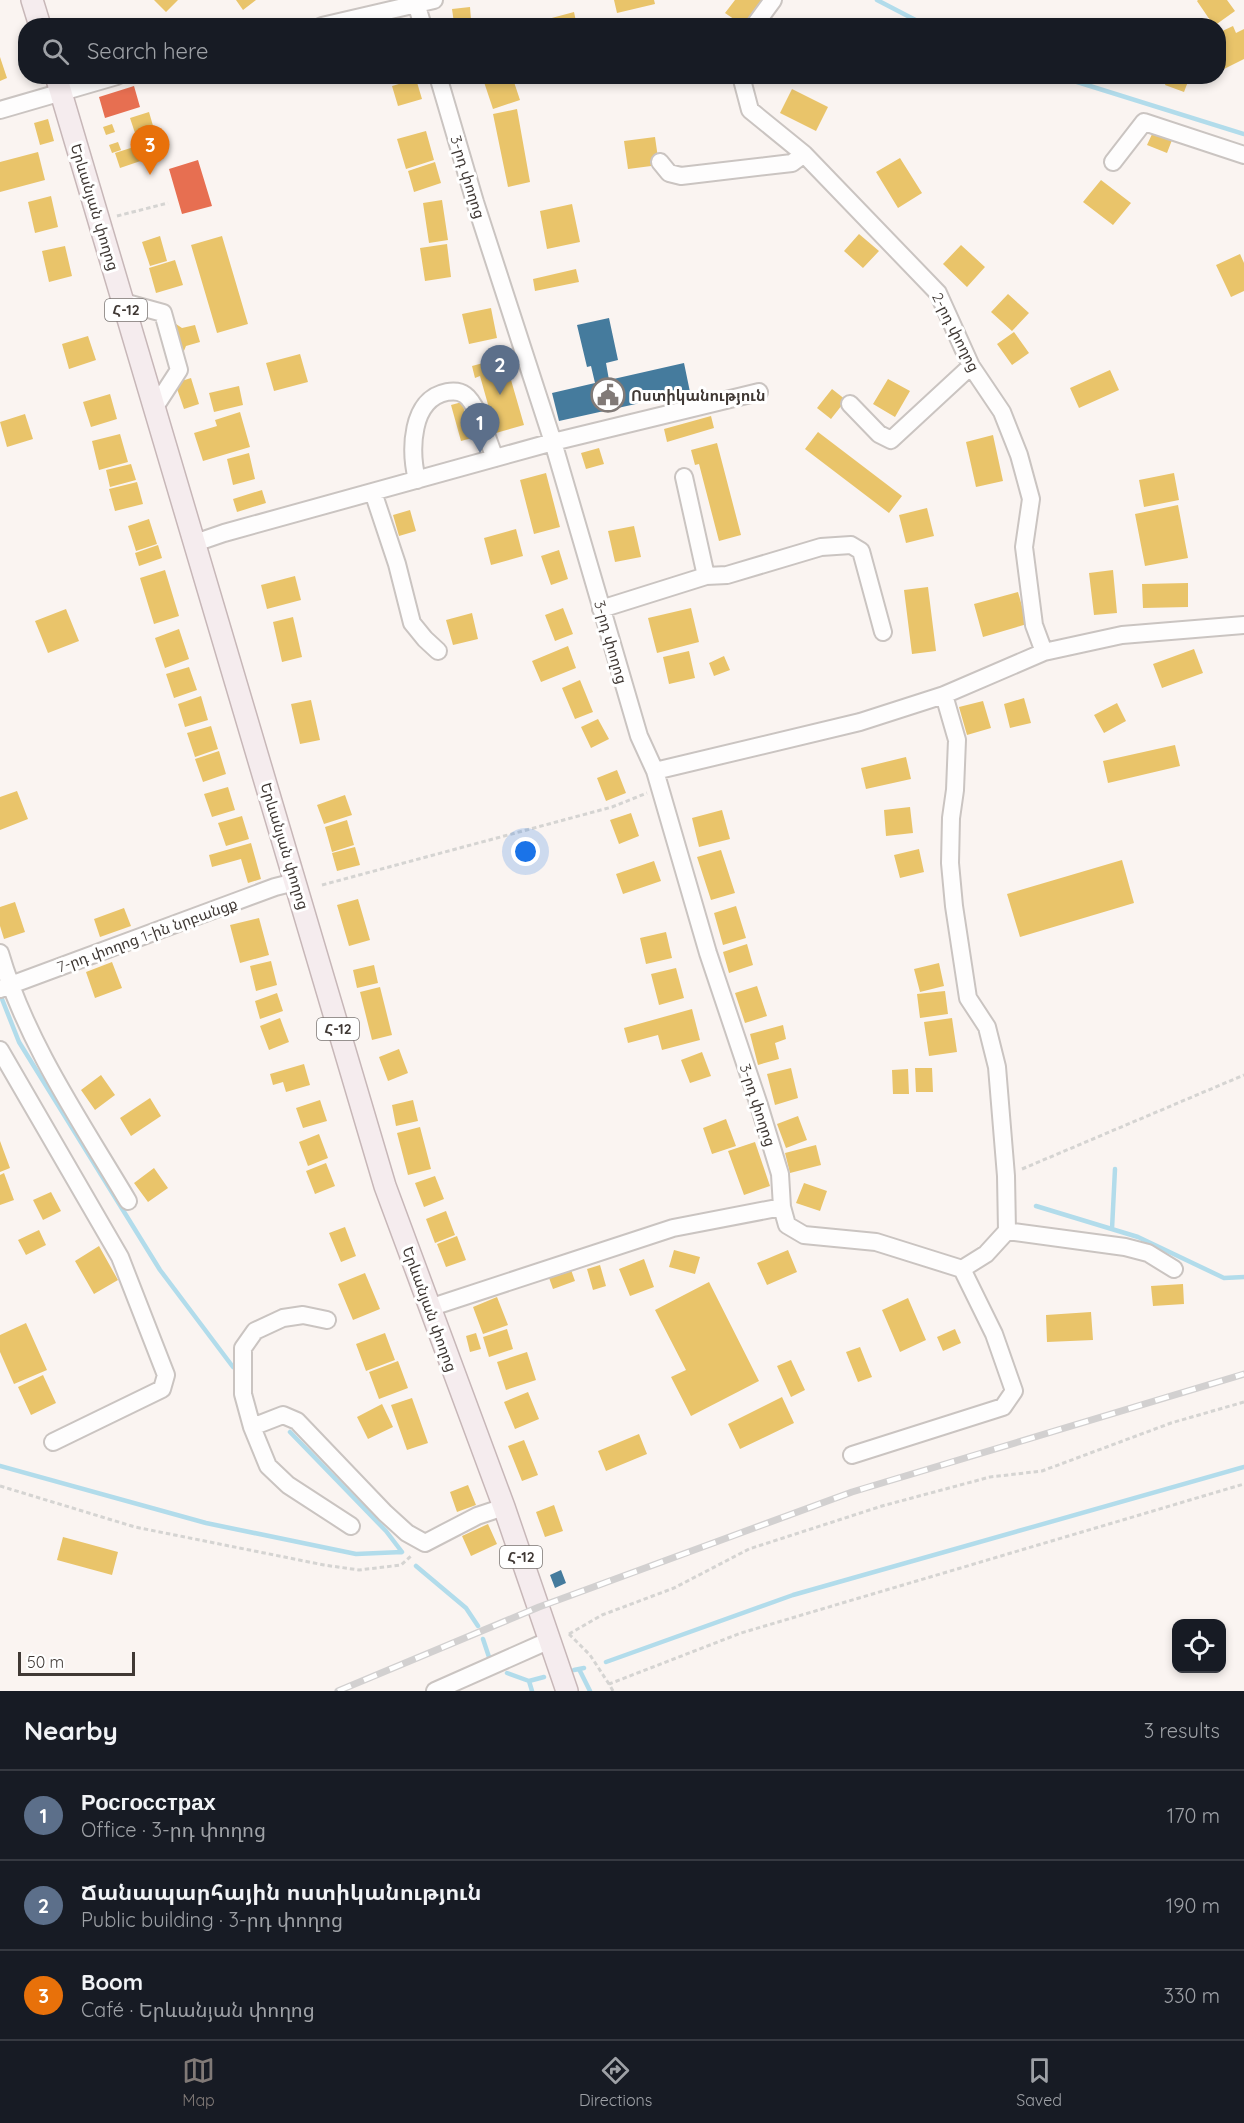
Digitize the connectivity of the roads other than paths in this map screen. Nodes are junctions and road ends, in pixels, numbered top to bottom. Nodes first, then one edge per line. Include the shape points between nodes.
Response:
1 (32, 0) edge
2 (434, 0) edge
3 (772, 0) edge
4 (416, 2) edge
5 (38, 18) edge
6 (353, 18) edge
7 (421, 18) edge
8 (760, 18) edge
9 (58, 84) edge
10 (440, 84) edge
11 (743, 84) edge
12 (0, 110) edge
13 (804, 154) junction
14 (1244, 155) edge
15 (660, 162) dead end
16 (1113, 162) dead end
17 (123, 302) junction
18 (971, 366) junction
19 (759, 392) dead end
20 (850, 404) dead end
21 (155, 408) junction
22 (553, 442) junction
23 (495, 458) junction
24 (684, 477) dead end
25 (417, 480) junction
26 (373, 492) junction
27 (195, 543) junction
28 (706, 576) junction
29 (601, 609) junction
30 (1244, 625) edge
31 (883, 632) dead end
32 (438, 651) dead end
33 (1044, 651) junction
34 (944, 695) junction
35 (655, 771) junction
36 (295, 882) junction
37 (0, 953) edge
38 (5, 987) edge
39 (0, 1050) edge
40 (128, 1201) dead end
41 (782, 1206) junction
42 (1008, 1231) junction
43 (962, 1269) junction
44 (1174, 1269) dead end
45 (429, 1308) junction
46 (327, 1320) dead end
47 (252, 1427) junction
48 (53, 1442) dead end
49 (852, 1455) dead end
50 (504, 1507) junction
51 (351, 1526) dead end
52 (560, 1637) junction
53 (435, 1691) edge
54 (567, 1691) edge

1 - 5 main road
2 - 4 street
3 - 8 street
4 - 6 street
4 - 7 street
9 - 12 street
9 - 17 main road, Երևանյան փողոց / Հ-12
10 - 22 street, 3-րդ փողոց
11 - 13 street, 2-րդ փողոց via 750,110
13 - 15 street via 792,163 681,176 669,173
13 - 18 street, 2-րդ փողոց via 938,293
14 - 16 street via 1144,122
17 - 21 main road, Երևանյան փողոց / Հ-12
17 - 21 street via 163,313 179,370
18 - 20 street via 891,440 879,434
18 - 33 street, 2-րդ փողոց via 1002,412 1031,498 1024,547 1034,625
19 - 22 street
21 - 27 main road, Երևանյան փողոց / Հ-12
22 - 23 street
22 - 29 street, 3-րդ փողոց
23 - 25 street
23 - 25 street via 464,393 441,393 421,412 414,437
24 - 28 street
25 - 26 street
26 - 27 street
26 - 32 street via 412,623
27 - 36 main road, Երևանյան փողոց / Հ-12
28 - 29 street
28 - 31 street via 727,575 821,547 851,545 861,551
29 - 35 street, 3-րդ փողոց via 639,736
30 - 33 street via 1122,635
33 - 34 street
34 - 35 street via 860,722
34 - 42 street via 957,740 950,862 954,906 968,999 987,1027 997,1067
35 - 41 street, 3-րդ փողոց via 708,953 780,1174
36 - 38 street, 7-րդ փողոց 1-ին նրբանցք
36 - 45 main road, Երևանյան փողոց / Հ-12 via 386,1186
37 - 38 street
38 - 40 street
39 - 48 street via 120,1257 166,1375 162,1389
41 - 43 street via 787,1225 804,1235 876,1242
41 - 45 street via 673,1228
42 - 43 street via 986,1254
42 - 44 street via 1125,1247 1148,1253
43 - 49 street via 994,1334 1014,1391 1003,1407
45 - 50 main road, Երևանյան փողոց / Հ-12
46 - 47 street via 303,1314 283,1318 255,1331 243,1348 243,1394
47 - 50 street via 283,1415 297,1421 385,1513 424,1543
47 - 51 street via 268,1466 288,1485
50 - 52 main road, Երևանյան փողոց / Հ-12 via 539,1607
52 - 53 street
52 - 54 main road, Հ-12

